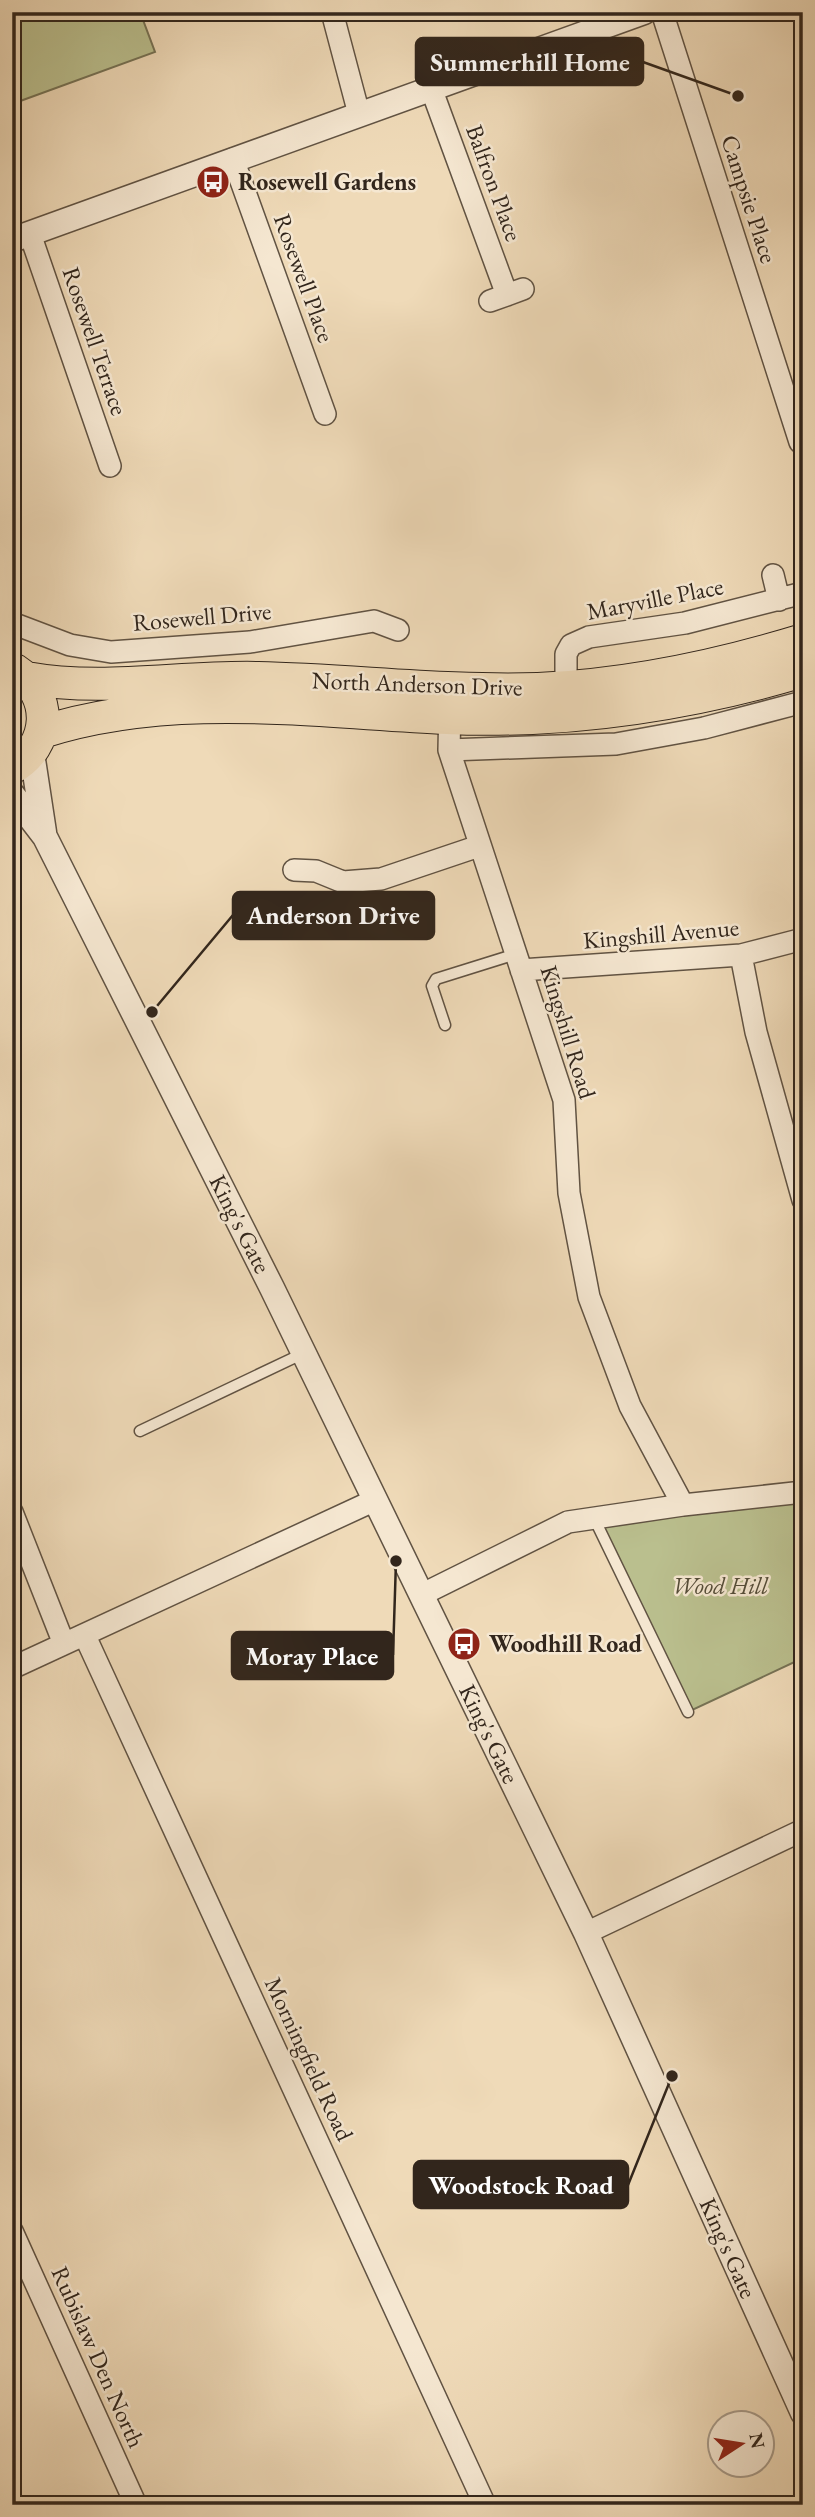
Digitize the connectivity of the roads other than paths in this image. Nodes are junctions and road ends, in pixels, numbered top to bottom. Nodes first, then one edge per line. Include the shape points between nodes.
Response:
1 (331, 12) edge
2 (644, 12) edge
3 (662, 12) edge
4 (431, 88) junction
5 (359, 114) junction
6 (233, 159) junction
7 (21, 237) edge
8 (507, 295) dead end
9 (325, 414) dead end
10 (800, 442) dead end
11 (110, 466) dead end
12 (773, 575) dead end
13 (803, 593) edge
14 (779, 600) junction
15 (12, 623) edge
16 (398, 630) dead end
17 (803, 640) edge
18 (803, 671) edge
19 (19, 673) edge
20 (567, 700) junction
21 (803, 702) edge
22 (450, 703) junction
23 (449, 750) junction
24 (29, 751) edge
25 (12, 794) edge
26 (45, 837) junction
27 (479, 846) junction
28 (294, 870) dead end
29 (803, 939) edge
30 (740, 955) junction
31 (519, 962) junction
32 (445, 1025) dead end
33 (803, 1200) edge
34 (304, 1353) junction
35 (140, 1431) dead end
36 (803, 1492) edge
37 (373, 1501) junction
38 (683, 1505) junction
39 (12, 1512) edge
40 (593, 1516) junction
41 (421, 1595) junction
42 (85, 1636) junction
43 (64, 1644) junction
44 (12, 1668) edge
45 (688, 1712) dead end
46 (803, 1830) edge
47 (586, 1933) junction
48 (12, 2231) edge
49 (803, 2413) edge
50 (136, 2505) edge
51 (485, 2505) edge

1 - 5 street
2 - 4 street
3 - 10 street, Campsie Place
4 - 5 street
4 - 8 street, Balfron Place
5 - 6 street
6 - 7 street
6 - 9 street, Rosewell Place
7 - 11 street, Rosewell Terrace
12 - 14 street
13 - 14 street, Maryville Place
14 - 20 street, Maryville Place via 685,623 580,640 566,654
15 - 16 street, Rosewell Drive via 70,645 111,652 250,642 374,621
17 - 20 main road, North Anderson Drive
18 - 20 main road, North Anderson Drive via 641,708
19 - 22 main road, North Anderson Drive via 60,684 92,685 256,678
19 - 24 main road via 34,687 43,709
20 - 22 main road, North Anderson Drive
21 - 23 street via 704,728 616,744
22 - 23 street, Kingshill Road
22 - 24 main road, North Anderson Drive via 197,709 104,716
23 - 27 street, Kingshill Road
24 - 26 street, King's Gate
25 - 26 street, King's Gate
26 - 34 street, King's Gate
27 - 28 street via 381,879 343,882 316,871
27 - 31 street, Kingshill Road
29 - 30 street, Kingshill Avenue
30 - 31 street, Kingshill Avenue
30 - 33 street via 756,1032
31 - 32 lane via 436,979 432,986
31 - 38 street, Kingshill Road via 564,1100 569,1194 589,1297 630,1406
34 - 35 lane
34 - 37 street, King's Gate
36 - 38 street
37 - 41 street, King's Gate
37 - 42 street
38 - 40 street
39 - 43 street
40 - 41 street via 568,1522
40 - 45 lane
41 - 47 street, King's Gate
42 - 43 street
42 - 51 street, Morningfield Road
43 - 44 street
46 - 47 street
47 - 49 street, King's Gate
48 - 50 street, Rubislaw Den North

